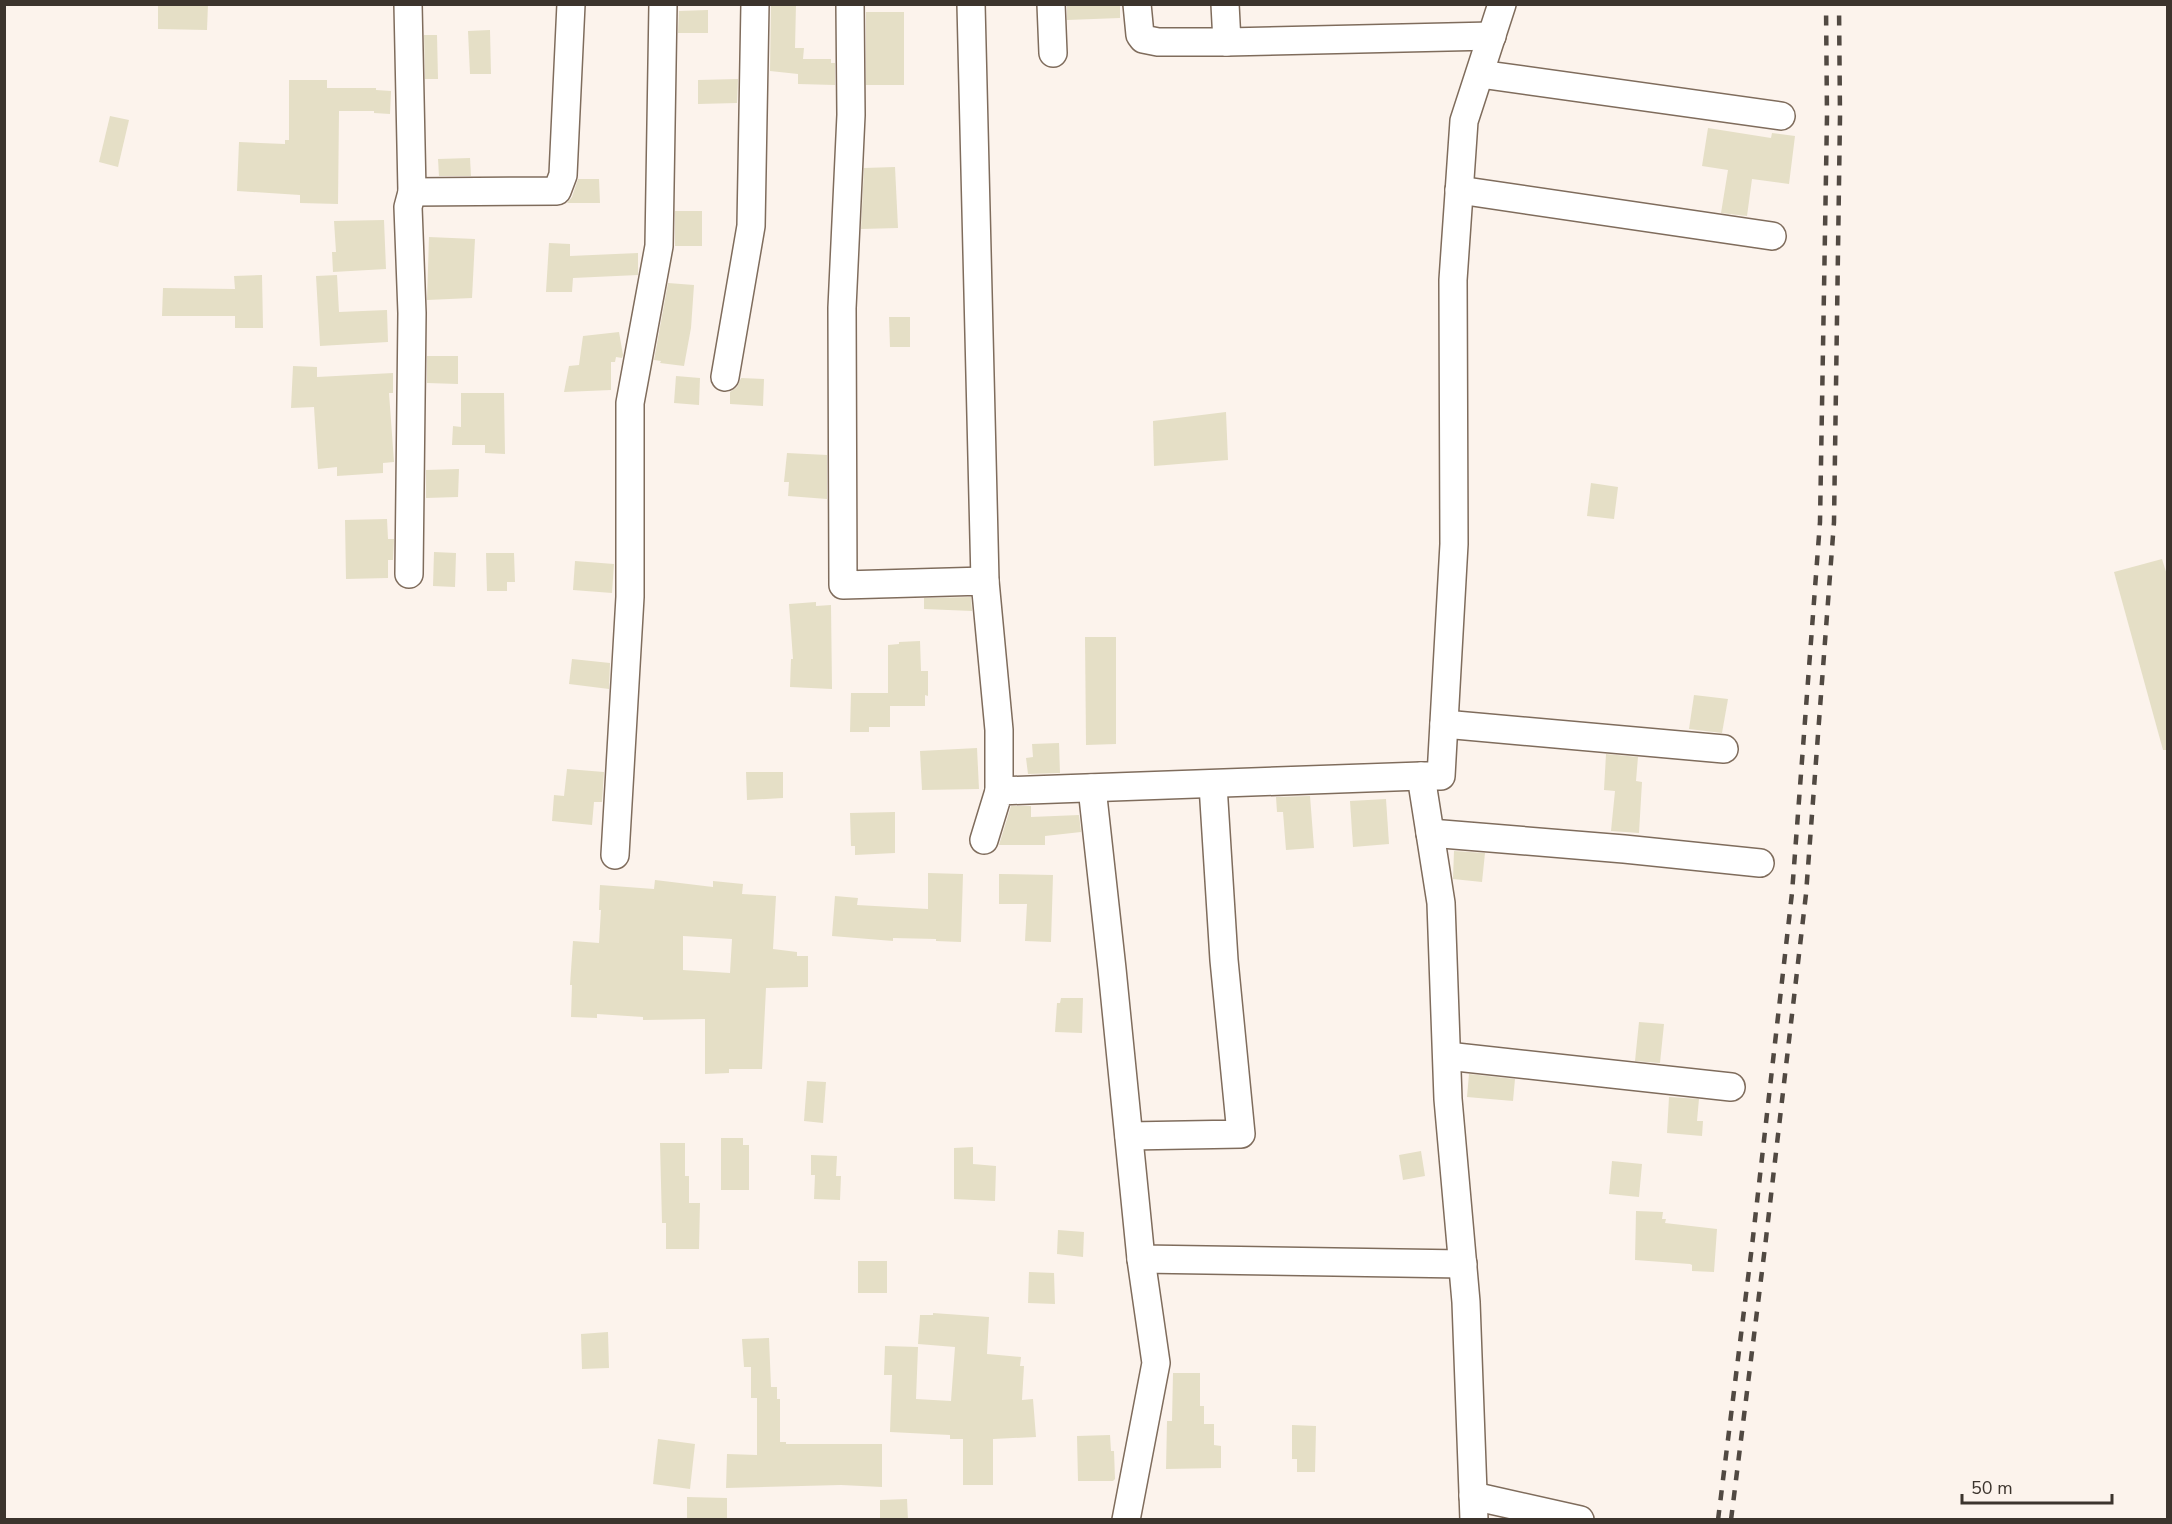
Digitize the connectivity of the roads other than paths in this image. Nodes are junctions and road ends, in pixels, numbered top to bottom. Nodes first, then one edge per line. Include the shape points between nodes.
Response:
1 (408, 4) edge
2 (571, 4) edge
3 (663, 4) edge
4 (755, 4) edge
5 (850, 4) edge
6 (971, 4) edge
7 (1051, 4) edge
8 (1137, 4) edge
9 (1225, 4) edge
10 (1502, 4) edge
11 (1492, 36) junction
12 (1227, 42) junction
13 (1053, 53) dead end
14 (1480, 74) junction
15 (1781, 116) dead end
16 (1460, 190) junction
17 (412, 192) junction
18 (1772, 236) dead end
19 (725, 377) dead end
20 (409, 574) dead end
21 (985, 581) junction
22 (1444, 724) junction
23 (1724, 749) dead end
24 (1421, 776) junction
25 (1213, 784) junction
26 (1092, 788) junction
27 (999, 791) junction
28 (1430, 833) junction
29 (984, 840) dead end
30 (615, 855) dead end
31 (1760, 863) dead end
32 (1447, 1056) junction
33 (1731, 1087) dead end
34 (1129, 1136) junction
35 (1141, 1259) junction
36 (1463, 1263) junction
37 (1474, 1508) edge
38 (1126, 1520) edge
39 (1580, 1520) edge

1 - 17 street
2 - 17 street via 563,175 557,191
3 - 30 street via 659,246 630,403 630,597
4 - 19 street via 751,226
5 - 21 street via 851,115 842,308 843,585
6 - 21 street
7 - 13 street
8 - 12 street via 1143,39
9 - 12 street
10 - 11 street
11 - 12 street
11 - 14 street
14 - 15 street
14 - 16 street via 1464,121
16 - 18 street
16 - 22 street via 1453,280 1454,544
17 - 20 street via 408,207 412,312
21 - 27 street via 999,730
22 - 23 street
22 - 24 street via 1441,776
24 - 25 street
24 - 28 street
25 - 26 street
25 - 34 street via 1224,960 1241,1134
26 - 27 street
26 - 34 street
27 - 29 street
28 - 31 street
28 - 32 street via 1441,903
32 - 33 street
32 - 36 street
34 - 35 street
35 - 36 street
35 - 38 street via 1156,1363
36 - 37 street
37 - 39 street

